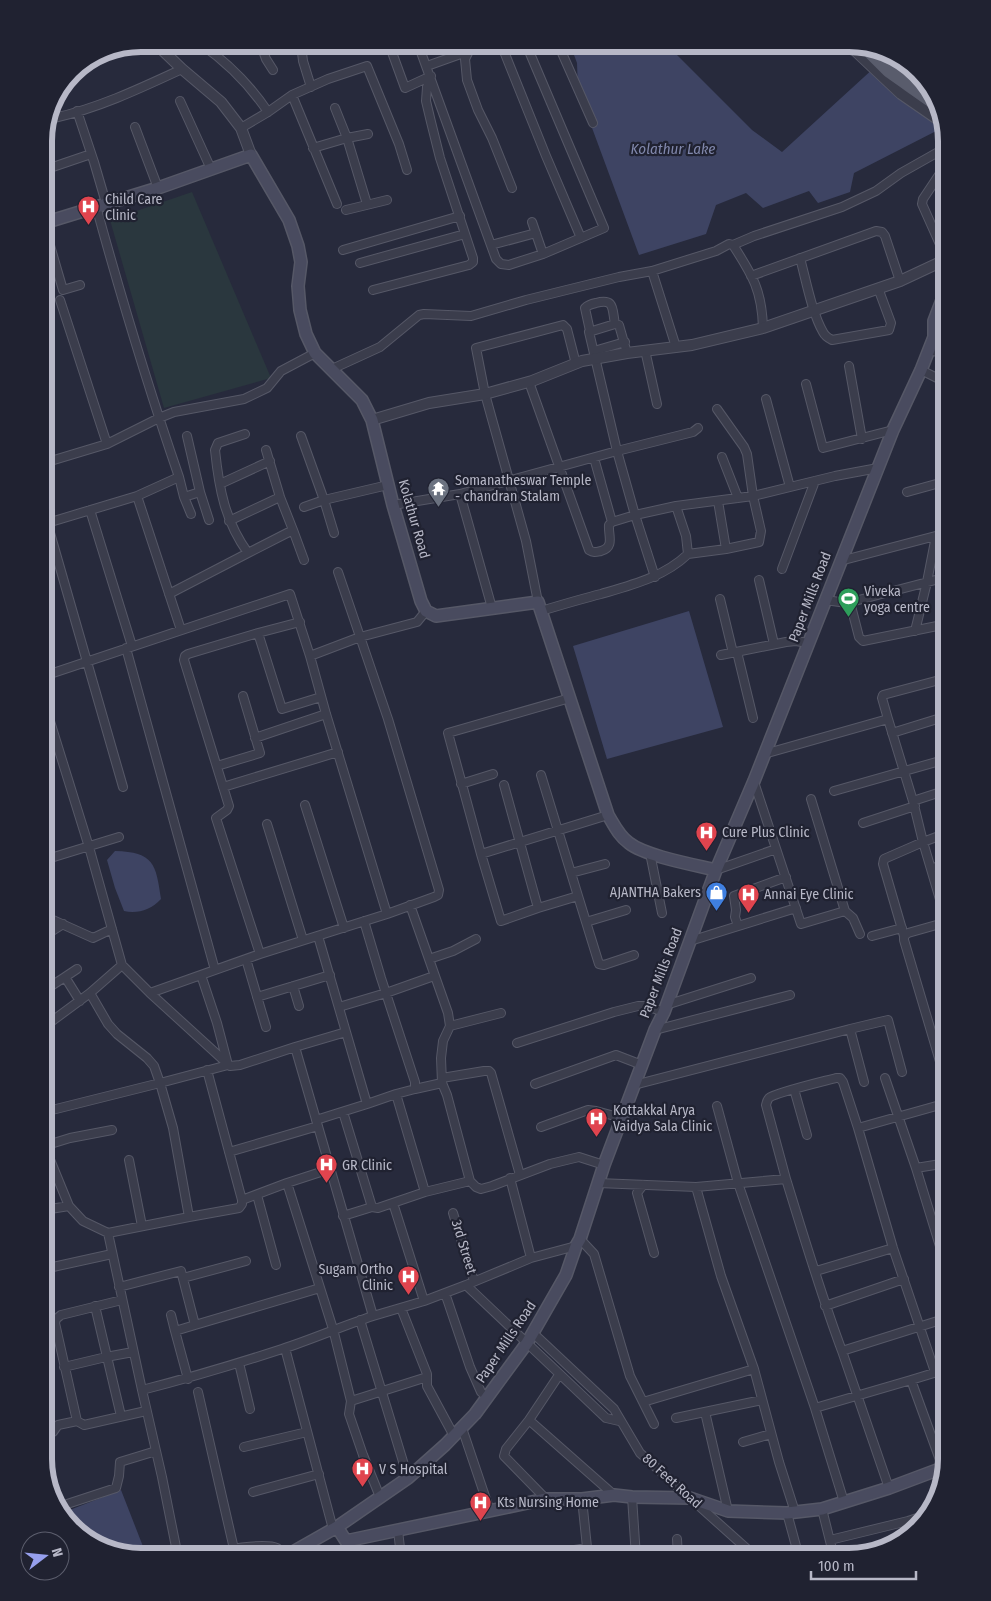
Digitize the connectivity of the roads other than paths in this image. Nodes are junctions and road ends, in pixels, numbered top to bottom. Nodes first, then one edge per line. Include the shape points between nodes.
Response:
1 (164, 52) edge
2 (213, 52) edge
3 (264, 52) edge
4 (302, 52) edge
5 (392, 52) edge
6 (421, 52) edge
7 (457, 52) edge
8 (467, 52) edge
9 (504, 53) edge
10 (530, 53) edge
11 (562, 53) edge
12 (858, 53) edge
13 (872, 56) edge
14 (893, 64) edge
15 (427, 66) junction
16 (182, 69) junction
17 (274, 70) dead end
18 (431, 76) junction
19 (918, 84) edge
20 (311, 87) junction
21 (292, 95) junction
22 (928, 100) edge
23 (180, 101) dead end
24 (335, 108) dead end
25 (78, 111) junction
26 (268, 112) junction
27 (56, 117) edge
28 (935, 118) edge
29 (593, 123) dead end
30 (135, 127) dead end
31 (241, 128) junction
32 (368, 134) dead end
33 (347, 138) junction
34 (313, 148) junction
35 (938, 152) edge
36 (91, 154) junction
37 (251, 155) junction
38 (53, 167) edge
39 (211, 169) junction
40 (408, 170) dead end
41 (938, 176) edge
42 (158, 188) junction
43 (512, 188) dead end
44 (387, 200) dead end
45 (337, 204) dead end
46 (367, 204) junction
47 (101, 205) junction
48 (346, 210) dead end
49 (460, 216) junction
50 (53, 221) edge
51 (532, 222) dead end
52 (536, 233) junction
53 (465, 234) junction
54 (581, 238) junction
55 (938, 240) edge
56 (491, 245) junction
57 (733, 245) junction
58 (343, 250) dead end
59 (543, 254) junction
60 (53, 255) edge
61 (800, 258) junction
62 (360, 263) dead end
63 (938, 264) edge
64 (652, 271) junction
65 (752, 276) junction
66 (900, 281) junction
67 (80, 285) dead end
68 (878, 288) junction
69 (373, 290) dead end
70 (60, 300) dead end
71 (815, 310) junction
72 (938, 311) edge
73 (615, 324) junction
74 (763, 328) junction
75 (590, 331) junction
76 (938, 332) edge
77 (934, 338) junction
78 (676, 346) junction
79 (626, 347) junction
80 (646, 350) junction
81 (929, 350) junction
82 (938, 352) edge
83 (315, 353) junction
84 (595, 355) junction
85 (576, 364) junction
86 (850, 366) dead end
87 (332, 370) junction
88 (921, 370) junction
89 (938, 378) edge
90 (529, 382) junction
91 (806, 384) dead end
92 (485, 394) junction
93 (766, 399) dead end
94 (657, 404) dead end
95 (717, 409) dead end
96 (159, 418) junction
97 (372, 420) junction
98 (698, 428) dead end
99 (893, 430) junction
100 (245, 434) dead end
101 (187, 436) dead end
102 (301, 436) dead end
103 (862, 439) junction
104 (107, 444) junction
105 (266, 450) dead end
106 (617, 451) junction
107 (722, 457) dead end
108 (594, 458) junction
109 (53, 459) edge
110 (270, 461) junction
111 (559, 468) junction
112 (878, 468) junction
113 (179, 476) junction
114 (815, 481) junction
115 (510, 482) junction
116 (938, 483) edge
117 (220, 484) junction
118 (388, 485) junction
119 (790, 488) junction
120 (200, 492) junction
121 (907, 492) dead end
122 (460, 494) junction
123 (137, 496) junction
124 (753, 496) junction
125 (184, 497) junction
126 (280, 497) junction
127 (738, 498) junction
128 (324, 500) junction
129 (718, 501) junction
130 (393, 505) junction
131 (676, 506) junction
132 (304, 507) dead end
133 (90, 510) junction
134 (191, 514) dead end
135 (635, 515) junction
136 (209, 520) dead end
137 (229, 521) junction
138 (53, 522) edge
139 (612, 522) junction
140 (293, 530) junction
141 (334, 533) dead end
142 (936, 536) joint
143 (53, 546) edge
144 (726, 549) junction
145 (248, 553) junction
146 (688, 554) junction
147 (304, 560) dead end
148 (840, 561) junction
149 (782, 569) dead end
150 (338, 572) dead end
151 (655, 577) junction
152 (938, 579) edge
153 (759, 580) dead end
154 (927, 582) junction
155 (169, 594) junction
156 (720, 599) dead end
157 (826, 600) junction
158 (847, 603) junction
159 (540, 607) junction
160 (492, 608) junction
161 (426, 611) junction
162 (300, 622) junction
163 (938, 626) edge
164 (181, 630) junction
165 (915, 631) junction
166 (258, 633) junction
167 (360, 637) junction
168 (808, 643) junction
169 (774, 644) junction
170 (130, 647) junction
171 (735, 652) junction
172 (722, 655) dead end
173 (310, 656) junction
174 (88, 662) junction
175 (53, 673) edge
176 (938, 680) edge
177 (243, 696) dead end
178 (321, 697) junction
179 (570, 698) junction
180 (326, 714) junction
181 (753, 718) dead end
182 (888, 719) junction
183 (938, 719) edge
184 (53, 730) edge
185 (892, 733) junction
186 (255, 738) junction
187 (338, 752) junction
188 (764, 754) junction
189 (938, 762) edge
190 (216, 766) junction
191 (904, 772) junction
192 (493, 774) dead end
193 (541, 774) dead end
194 (754, 781) junction
195 (461, 784) junction
196 (504, 785) dead end
197 (123, 787) dead end
198 (223, 787) junction
199 (834, 791) dead end
200 (938, 794) edge
201 (811, 799) dead end
202 (914, 804) junction
203 (305, 805) dead end
204 (608, 815) junction
205 (266, 824) dead end
206 (863, 824) dead end
207 (558, 830) junction
208 (938, 836) edge
209 (119, 837) dead end
210 (520, 842) junction
211 (923, 842) junction
212 (89, 847) junction
213 (776, 849) junction
214 (650, 853) junction
215 (481, 854) junction
216 (52, 858) edge
217 (605, 864) dead end
218 (938, 866) edge
219 (930, 869) junction
220 (716, 870) junction
221 (571, 873) junction
222 (786, 877) junction
223 (938, 894) edge
224 (578, 896) junction
225 (410, 905) junction
226 (538, 908) junction
227 (796, 908) junction
228 (626, 910) dead end
229 (845, 912) junction
230 (662, 913) dead end
231 (386, 914) junction
232 (52, 920) edge
233 (364, 921) junction
234 (586, 922) junction
235 (63, 924) junction
236 (938, 925) edge
237 (738, 926) junction
238 (344, 928) junction
239 (112, 929) junction
240 (52, 931) edge
241 (903, 932) junction
242 (860, 934) dead end
243 (318, 936) junction
244 (872, 936) dead end
245 (476, 939) dead end
246 (303, 940) junction
247 (690, 941) junction
248 (260, 954) junction
249 (634, 955) dead end
250 (246, 959) junction
251 (429, 959) junction
252 (122, 965) junction
253 (78, 969) dead end
254 (215, 970) junction
255 (201, 975) junction
256 (330, 975) junction
257 (434, 976) junction
258 (65, 977) junction
259 (751, 978) dead end
260 (52, 985) edge
261 (293, 986) junction
262 (386, 993) junction
263 (90, 994) junction
264 (150, 994) junction
265 (790, 995) dead end
266 (257, 997) junction
267 (80, 1001) junction
268 (299, 1006) dead end
269 (339, 1007) junction
270 (665, 1008) junction
271 (501, 1013) dead end
272 (52, 1021) edge
273 (450, 1026) junction
274 (266, 1027) dead end
275 (655, 1030) junction
276 (850, 1030) junction
277 (346, 1032) junction
278 (517, 1043) dead end
279 (295, 1047) junction
280 (938, 1055) edge
281 (228, 1065) junction
282 (642, 1065) junction
283 (207, 1070) junction
284 (902, 1072) dead end
285 (885, 1078) dead end
286 (442, 1081) junction
287 (864, 1082) dead end
288 (160, 1083) junction
289 (535, 1084) dead end
290 (634, 1085) junction
291 (415, 1088) junction
292 (794, 1090) junction
293 (396, 1094) junction
294 (367, 1104) junction
295 (938, 1105) edge
296 (717, 1106) dead end
297 (52, 1110) edge
298 (343, 1112) junction
299 (899, 1116) junction
300 (622, 1118) junction
301 (317, 1123) junction
302 (541, 1126) dead end
303 (858, 1128) junction
304 (112, 1130) dead end
305 (807, 1135) dead end
306 (52, 1143) edge
307 (229, 1152) junction
308 (129, 1160) dead end
309 (938, 1164) edge
310 (52, 1165) edge
311 (604, 1165) junction
312 (916, 1168) junction
313 (330, 1169) junction
314 (520, 1175) junction
315 (510, 1178) junction
316 (786, 1180) junction
317 (470, 1181) junction
318 (738, 1182) junction
319 (287, 1183) junction
320 (598, 1183) junction
321 (643, 1185) junction
322 (696, 1187) junction
323 (425, 1192) junction
324 (257, 1195) junction
325 (242, 1200) junction
326 (393, 1203) junction
327 (69, 1206) junction
328 (372, 1207) junction
329 (52, 1209) edge
330 (453, 1213) dead end
331 (343, 1216) junction
332 (189, 1217) junction
333 (142, 1226) junction
334 (108, 1233) junction
335 (938, 1240) edge
336 (578, 1242) junction
337 (893, 1248) junction
338 (654, 1253) dead end
339 (112, 1254) junction
340 (531, 1258) junction
341 (246, 1261) dead end
342 (276, 1265) dead end
343 (52, 1268) edge
344 (816, 1271) junction
345 (183, 1278) junction
346 (904, 1279) junction
347 (474, 1281) junction
348 (466, 1285) junction
349 (119, 1287) junction
350 (320, 1288) junction
351 (445, 1293) junction
352 (122, 1300) junction
353 (424, 1301) junction
354 (95, 1306) junction
355 (825, 1306) junction
356 (401, 1308) junction
357 (170, 1314) dead end
358 (372, 1316) junction
359 (360, 1320) junction
360 (938, 1321) edge
361 (196, 1325) junction
362 (920, 1326) junction
363 (332, 1329) junction
364 (175, 1331) junction
365 (530, 1338) junction
366 (284, 1348) junction
367 (842, 1350) junction
368 (133, 1352) junction
369 (106, 1356) junction
370 (239, 1363) junction
371 (64, 1367) junction
372 (754, 1369) junction
373 (936, 1372) joint
374 (559, 1375) junction
375 (427, 1377) junction
376 (188, 1379) junction
377 (911, 1380) junction
378 (142, 1390) junction
379 (198, 1392) dead end
380 (382, 1392) junction
381 (858, 1396) junction
382 (488, 1397) junction
383 (762, 1400) junction
384 (351, 1401) junction
385 (643, 1402) junction
386 (815, 1408) junction
387 (250, 1410) dead end
388 (146, 1411) junction
389 (705, 1412) junction
390 (121, 1416) junction
391 (676, 1418) dead end
392 (529, 1420) junction
393 (77, 1421) junction
394 (619, 1421) junction
395 (654, 1424) dead end
396 (52, 1432) edge
397 (307, 1432) junction
398 (458, 1432) junction
399 (771, 1434) junction
400 (743, 1442) dead end
401 (244, 1447) dead end
402 (156, 1452) junction
403 (938, 1453) edge
404 (938, 1471) edge
405 (319, 1474) junction
406 (408, 1478) junction
407 (889, 1488) junction
408 (253, 1492) dead end
409 (614, 1495) junction
410 (380, 1497) junction
411 (632, 1497) junction
412 (546, 1498) junction
413 (690, 1498) junction
414 (582, 1499) junction
415 (844, 1502) junction
416 (65, 1505) edge
417 (822, 1509) junction
418 (490, 1511) junction
419 (728, 1511) junction
420 (791, 1513) junction
421 (917, 1518) edge
422 (335, 1528) junction
423 (398, 1530) junction
424 (676, 1539) dead end
425 (830, 1540) junction
426 (346, 1541) junction
427 (176, 1548) edge
428 (244, 1548) edge
429 (278, 1548) edge
430 (299, 1548) edge
431 (347, 1548) edge
432 (399, 1548) edge
433 (587, 1548) joint
434 (234, 1549) edge
435 (583, 1549) edge
436 (635, 1549) edge
437 (677, 1549) edge
438 (747, 1549) edge
439 (798, 1549) edge
440 (832, 1549) edge

1 - 16 street, Kolathur Road
2 - 26 street via 248,85
3 - 17 street
4 - 20 street
5 - 18 street via 405,88
6 - 15 street
7 - 15 street
8 - 43 street via 467,80
9 - 54 street
10 - 54 street via 604,228
11 - 29 street
12 - 28 street via 901,94
13 - 22 main road
14 - 19 main road
15 - 18 street
16 - 25 street
16 - 31 street, Kolathur Road via 220,102
18 - 49 street via 426,101 440,158
18 - 56 street
20 - 21 street
20 - 40 street via 368,66
21 - 26 street
21 - 34 street
23 - 39 street
24 - 33 street
25 - 27 street
25 - 36 street
26 - 31 street
30 - 42 street
31 - 37 street, Kolathur Road
32 - 33 street
33 - 34 street
33 - 46 street
34 - 45 street
35 - 57 street via 876,191 842,207
36 - 38 street
36 - 47 street
37 - 39 main road
37 - 83 main road, Kolathur Road via 289,220 298,246 300,310
39 - 42 main road
41 - 55 street via 922,204
42 - 47 main road
44 - 46 street
46 - 48 street
47 - 50 main road
47 - 96 street via 124,308
49 - 53 street
49 - 58 street
51 - 52 street
52 - 56 street
52 - 59 street
53 - 62 street
53 - 69 street via 474,258 469,265
54 - 59 street
56 - 59 street via 501,264 509,265
57 - 64 street
57 - 65 street
60 - 67 street via 63,290
61 - 65 street
61 - 66 street via 876,231 882,232
61 - 71 street
63 - 66 street
64 - 78 street
64 - 87 street via 471,316 419,315 380,347
65 - 74 street via 760,296
66 - 68 street
68 - 71 street
68 - 71 street via 891,323 889,330 832,340 822,331
70 - 104 street
71 - 74 street
72 - 77 main road
73 - 75 street
73 - 75 street via 608,301 587,305
73 - 79 street via 621,327
74 - 78 street
75 - 84 street
76 - 77 main road, Paper Mills Road
77 - 81 main road, Paper Mills Road
78 - 80 street
79 - 80 street
79 - 84 street via 610,348
80 - 94 street
81 - 82 street
81 - 88 main road, Paper Mills Road
83 - 87 main road, Kolathur Road
83 - 96 street via 281,371 268,388 244,399 174,412
84 - 85 street
84 - 106 street
85 - 90 street
85 - 92 street via 567,329 563,325 476,348
86 - 103 street
87 - 97 main road, Kolathur Road via 362,400
88 - 89 street
88 - 99 main road, Paper Mills Road
90 - 92 street
90 - 111 street
91 - 103 street via 823,448
92 - 97 street via 430,403
92 - 115 street
93 - 119 street
95 - 124 street via 746,450
96 - 104 street
96 - 113 street
97 - 118 main road, Kolathur Road
98 - 106 street
99 - 103 street
99 - 112 main road, Paper Mills Road
100 - 117 street via 220,442 215,447
101 - 120 street
102 - 128 street
104 - 109 street
105 - 110 street
106 - 108 street
106 - 135 street
107 - 127 street
108 - 111 street
108 - 139 street
110 - 117 street
110 - 126 street
111 - 115 street
111 - 139 street via 589,550 606,549 610,545 608,525
112 - 114 street
112 - 148 main road, Paper Mills Road
113 - 123 street
113 - 125 street
114 - 119 street
114 - 149 street
115 - 122 street
115 - 159 street
116 - 121 street
117 - 137 street
118 - 128 street
118 - 130 main road, Kolathur Road
119 - 124 street
120 - 125 street
120 - 136 street
122 - 130 street
122 - 160 street
123 - 133 street
123 - 155 street
124 - 127 street
124 - 144 street via 762,531 758,542
125 - 134 street
126 - 137 street
126 - 140 street
127 - 129 street
128 - 132 street
128 - 141 street
129 - 131 street
129 - 144 street
130 - 161 main road, Kolathur Road
131 - 135 street
131 - 146 street
133 - 138 street
133 - 170 street
135 - 139 street
135 - 151 street
137 - 145 street
140 - 145 street
140 - 147 street
142 - 148 street
142 - 154 street
143 - 174 street
144 - 146 street
145 - 155 street
146 - 151 street via 680,563
148 - 157 main road, Paper Mills Road
150 - 167 street
151 - 159 street via 625,588
152 - 154 street
153 - 169 street
154 - 158 street
154 - 165 street
155 - 164 street
156 - 171 street
157 - 158 street
157 - 168 main road, Paper Mills Road
158 - 165 street via 851,606 863,641
159 - 160 main road
159 - 179 main road
160 - 161 main road via 436,616
161 - 167 street via 417,622
162 - 164 street via 290,594
162 - 166 street
162 - 173 street
163 - 165 street
164 - 170 street
166 - 178 street via 282,709
166 - 190 street via 185,656
167 - 173 street
167 - 225 street via 439,890 438,895
168 - 169 street
168 - 188 main road, Paper Mills Road
169 - 171 street
170 - 174 street
170 - 254 street
171 - 172 street
171 - 181 street
173 - 178 street
174 - 175 street
174 - 197 street
176 - 182 street via 884,694 882,698
177 - 186 street
178 - 180 street
179 - 195 street via 448,733
179 - 204 main road
180 - 186 street
180 - 187 street
182 - 185 street
182 - 188 street
183 - 185 street
184 - 212 street
185 - 191 street
186 - 190 street via 260,753
187 - 198 street
187 - 231 street
188 - 194 main road, Paper Mills Road
189 - 191 street
190 - 198 street
191 - 199 street
191 - 202 street
192 - 195 street
193 - 207 street
194 - 213 street
194 - 220 main road, Paper Mills Road
195 - 215 street
196 - 210 street
198 - 248 street via 229,806 216,818
200 - 202 street
201 - 229 street
202 - 206 street
202 - 211 street
203 - 238 street
204 - 207 street
204 - 214 main road via 630,845
205 - 246 street
207 - 210 street
207 - 221 street
208 - 211 street
209 - 212 street
210 - 215 street
210 - 226 street
211 - 219 street
211 - 241 street via 884,859
212 - 216 street
212 - 239 street
213 - 220 street
213 - 222 street
214 - 220 main road
214 - 230 street
215 - 226 street via 501,921
217 - 221 street
218 - 219 street
219 - 223 street
220 - 247 main road, Paper Mills Road
221 - 224 street
222 - 227 street
222 - 237 street via 734,896
224 - 226 street
224 - 234 street
225 - 231 street
225 - 251 street
227 - 229 street via 801,924
227 - 237 street
228 - 234 street
229 - 242 street via 853,918
231 - 233 street
232 - 235 street
233 - 238 street
233 - 262 street
234 - 249 street via 599,964
235 - 239 street via 93,938
235 - 240 street
236 - 241 street
237 - 247 street
238 - 243 street
239 - 252 street
241 - 244 street
241 - 280 street
243 - 246 street
243 - 256 street
245 - 251 street
246 - 248 street
247 - 270 main road, Paper Mills Road
248 - 250 street
250 - 254 street
250 - 266 street
251 - 257 street
252 - 263 street
252 - 264 street
253 - 258 street
254 - 255 street
255 - 264 street
255 - 281 street
256 - 261 street
256 - 269 street
257 - 262 street
257 - 273 street
258 - 260 street
258 - 267 street
259 - 270 street
261 - 266 street
261 - 268 street
262 - 269 street
262 - 291 street
263 - 267 street
263 - 288 street via 108,1024 154,1066
264 - 281 street
265 - 275 street
266 - 274 street
267 - 272 street
269 - 277 street
270 - 275 main road, Paper Mills Road
270 - 278 street via 638,1006
271 - 273 street
273 - 286 street via 443,1041
275 - 282 main road, Paper Mills Road
276 - 284 street via 888,1020
276 - 287 street
276 - 290 street
277 - 279 street
277 - 294 street
279 - 281 street via 237,1066
279 - 301 street
281 - 283 street
282 - 289 street via 616,1055
282 - 290 main road, Paper Mills Road
283 - 288 street
283 - 307 street
285 - 299 street
286 - 291 street
286 - 314 street via 484,1070 491,1073
286 - 317 street
288 - 297 street
288 - 332 street via 173,1128
290 - 300 main road, Paper Mills Road
291 - 293 street
292 - 303 street via 840,1078
292 - 305 street
292 - 316 street via 772,1096 766,1105
293 - 294 street
293 - 323 street
294 - 298 street
295 - 299 street
296 - 318 street
298 - 301 street
298 - 328 street
299 - 303 street
299 - 312 street
300 - 302 street via 588,1110
300 - 311 main road, Paper Mills Road
301 - 307 street
301 - 313 street
303 - 337 street
304 - 306 street
307 - 325 street
308 - 333 street
309 - 312 street
310 - 327 street
311 - 314 street via 579,1157
311 - 320 main road, Paper Mills Road
312 - 335 street
313 - 319 street
313 - 331 street
314 - 315 street
315 - 317 street via 481,1189
315 - 340 street
316 - 318 street
316 - 344 street
317 - 323 street
318 - 322 street
318 - 386 street
319 - 324 street
319 - 350 street
320 - 321 street
320 - 336 main road, Paper Mills Road
321 - 322 street
321 - 338 street via 637,1193
322 - 372 street via 721,1276
323 - 326 street
324 - 325 street
324 - 342 street
325 - 332 street via 239,1208
326 - 328 street
326 - 353 street
327 - 329 street
327 - 334 street via 83,1221
328 - 331 street
330 - 347 street, 3rd Street
331 - 358 street
332 - 333 street
333 - 334 street
334 - 339 street
336 - 340 street
336 - 365 main road, Paper Mills Road via 566,1275
336 - 385 street via 594,1254 624,1360
337 - 344 street
337 - 346 street
339 - 343 street
339 - 349 street
340 - 347 street
341 - 345 street
344 - 355 street
345 - 349 street via 182,1271
345 - 361 street
346 - 355 street
346 - 362 street
347 - 348 street
348 - 351 street
348 - 365 street
349 - 352 street
350 - 361 street
350 - 363 street
351 - 353 street
351 - 382 street via 470,1367 481,1392
352 - 354 street
352 - 368 street
353 - 356 street
354 - 369 street
354 - 371 street via 56,1319
355 - 367 street
356 - 358 street
356 - 375 street
357 - 364 street
358 - 359 street
359 - 363 street
359 - 380 street
360 - 362 street
361 - 364 street
362 - 367 street
362 - 373 street
363 - 366 street
363 - 384 street
364 - 376 street
365 - 374 street
365 - 382 main road, Paper Mills Road
365 - 394 street, 80 Feet Road via 614,1409
366 - 370 street
366 - 397 street
367 - 381 street
368 - 369 street
368 - 378 street
369 - 371 street
369 - 390 street
370 - 376 street
370 - 387 street
371 - 393 street
372 - 383 street
372 - 385 street
373 - 377 street
374 - 392 street
374 - 394 street via 606,1418
375 - 380 street
375 - 398 street via 427,1386
376 - 378 street
377 - 381 street
377 - 403 street
378 - 388 street
379 - 434 street
380 - 384 street
380 - 406 street
381 - 386 street
381 - 407 street
382 - 398 main road, Paper Mills Road
383 - 389 street
383 - 399 street
384 - 410 street via 350,1414
385 - 395 street
386 - 415 street
388 - 390 street
388 - 402 street
389 - 391 street
389 - 419 street
390 - 393 street via 84,1425
392 - 409 street
392 - 412 street via 504,1456
393 - 396 street via 58,1425
394 - 413 street, 80 Feet Road via 640,1454
397 - 401 street
397 - 405 street
398 - 406 main road, Paper Mills Road
398 - 418 street
399 - 400 street
399 - 420 street
402 - 416 street via 120,1462 116,1488
402 - 427 street
404 - 407 main road
405 - 408 street
405 - 422 street
406 - 410 main road, Paper Mills Road
407 - 415 main road
409 - 411 main road
409 - 414 main road
410 - 422 main road, Paper Mills Road
411 - 413 main road
411 - 436 street
412 - 414 main road
412 - 418 main road
413 - 419 main road
413 - 438 street, 80 Feet Road
414 - 433 street
415 - 417 main road
417 - 420 main road
417 - 425 street
418 - 423 main road
419 - 420 main road
420 - 439 street
421 - 425 street
422 - 426 main road
422 - 430 main road, Paper Mills Road
423 - 426 main road
423 - 432 street
424 - 437 street
425 - 440 street
426 - 431 street
428 - 429 street
433 - 435 street

